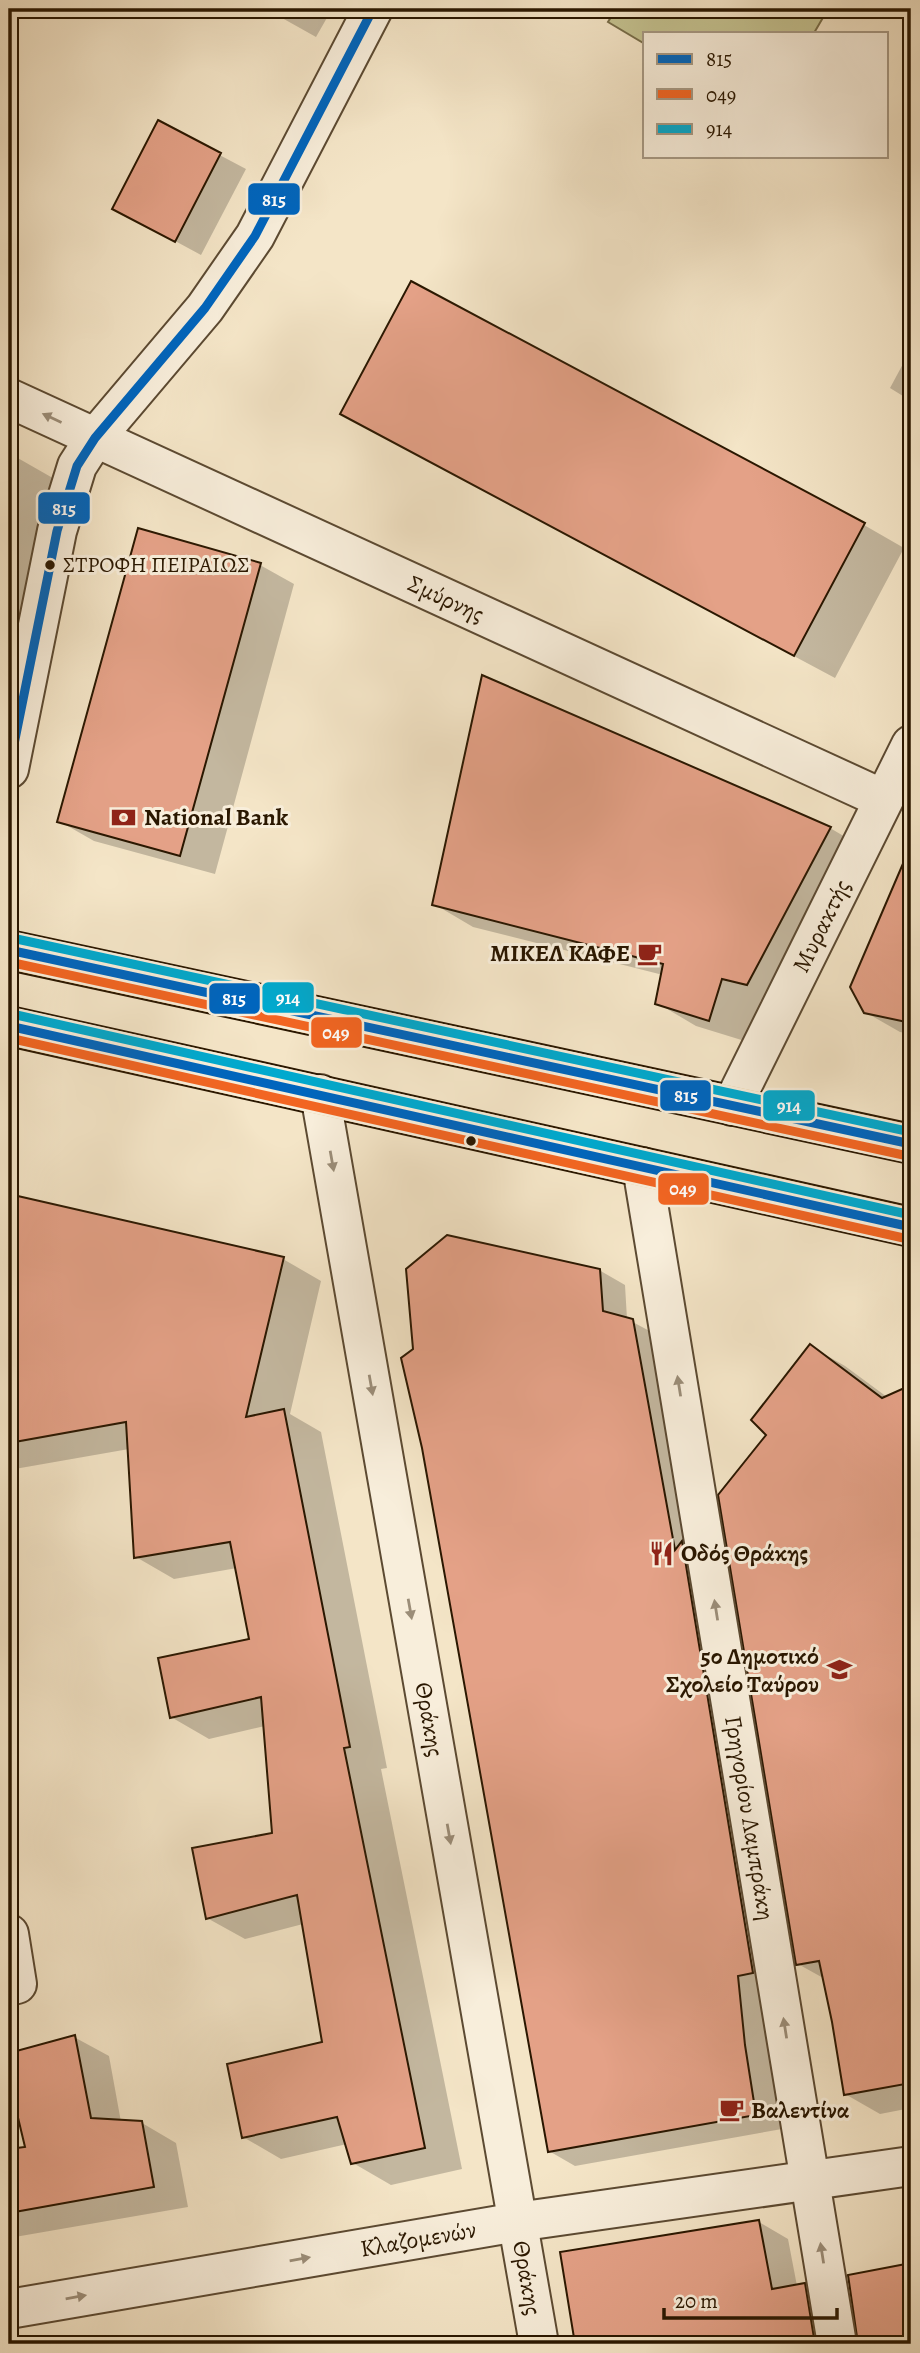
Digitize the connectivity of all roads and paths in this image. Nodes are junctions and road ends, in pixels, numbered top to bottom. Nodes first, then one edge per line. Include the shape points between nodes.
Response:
1 (373, 9) edge
2 (9, 398) edge
3 (95, 438) junction
4 (911, 745) edge
5 (9, 769) edge
6 (883, 799) junction
7 (9, 950) edge
8 (9, 1026) edge
9 (320, 1094) junction
10 (732, 1106) junction
11 (911, 1144) edge
12 (642, 1167) junction
13 (911, 1227) edge
14 (9, 1934) edge
15 (9, 1986) edge
16 (911, 2166) edge
17 (810, 2180) junction
18 (517, 2222) junction
19 (9, 2309) edge
20 (539, 2344) edge
21 (837, 2344) edge

1 - 3 street via 235,267
3 -> 2 street, Σμύρνης
3 - 5 street via 77,466 57,531
3 - 6 street, Σμύρνης
4 - 6 street, Μυρακτής
6 - 10 street, Μυρακτής
7 - 10 main road
8 - 9 main road
9 - 12 main road
9 -> 18 street, Θράκης
10 - 11 main road
12 - 13 main road
17 -> 12 street, Γρηγορίου Λαμπράκη
14 - 15 street via 17,1984
16 - 17 street, Κλαζομενών
17 - 18 street, Κλαζομενών
21 -> 17 street, Γρηγορίου Λαμπράκη
19 -> 18 street, Κλαζομενών
18 - 20 street, Θράκης

